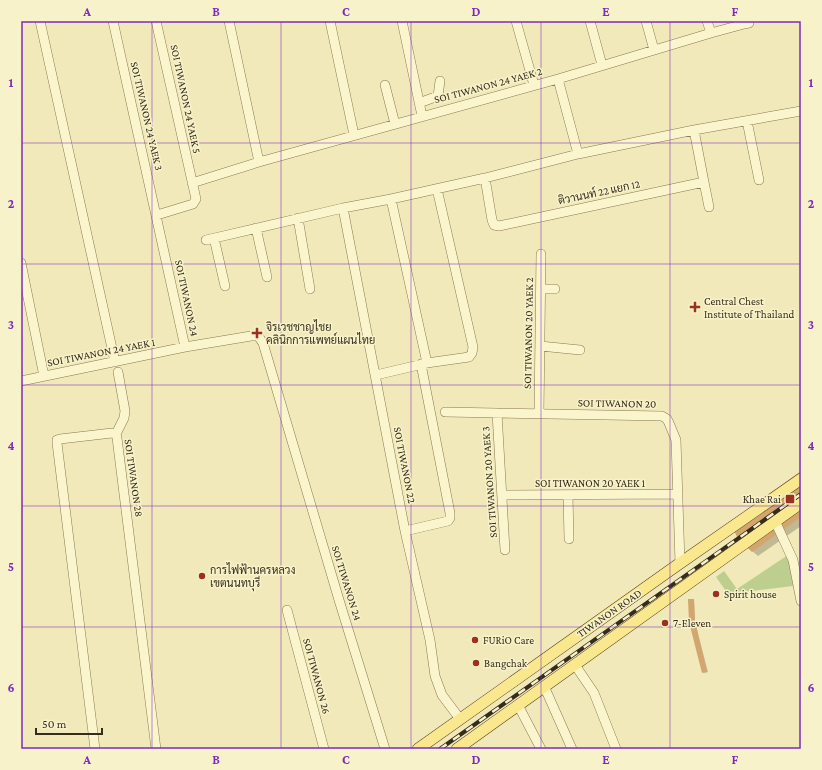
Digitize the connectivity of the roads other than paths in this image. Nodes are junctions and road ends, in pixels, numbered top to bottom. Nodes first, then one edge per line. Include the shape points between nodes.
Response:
1 (40, 21) edge
2 (113, 21) edge
3 (156, 21) edge
4 (229, 21) edge
5 (330, 21) edge
6 (402, 21) edge
7 (516, 21) edge
8 (590, 21) edge
9 (646, 21) edge
10 (707, 21) edge
11 (750, 22) edge
12 (711, 33) junction
13 (654, 50) junction
14 (602, 66) junction
15 (558, 79) junction
16 (440, 81) dead end
17 (385, 85) dead end
18 (534, 85) junction
19 (419, 103) junction
20 (800, 112) edge
21 (422, 116) junction
22 (747, 121) junction
23 (801, 122) edge
24 (395, 124) junction
25 (694, 130) junction
26 (354, 135) junction
27 (578, 154) junction
28 (259, 162) junction
29 (486, 178) junction
30 (759, 180) dead end
31 (704, 182) junction
32 (192, 183) junction
33 (437, 189) junction
34 (391, 199) junction
35 (708, 207) dead end
36 (343, 208) junction
37 (157, 216) junction
38 (298, 218) junction
39 (256, 228) junction
40 (541, 254) dead end
41 (21, 263) edge
42 (267, 277) dead end
43 (225, 286) dead end
44 (310, 289) dead end
45 (541, 289) junction
46 (555, 289) dead end
47 (540, 346) junction
48 (185, 347) junction
49 (580, 350) dead end
50 (115, 362) junction
51 (424, 364) junction
52 (118, 372) dead end
53 (376, 375) junction
54 (44, 376) junction
55 (21, 381) edge
56 (445, 412) dead end
57 (497, 413) junction
58 (539, 413) junction
59 (116, 434) junction
60 (801, 479) edge
61 (678, 494) junction
62 (568, 495) junction
63 (502, 496) junction
64 (801, 503) edge
65 (775, 521) junction
66 (405, 531) junction
67 (569, 539) dead end
68 (505, 550) dead end
69 (797, 559) edge
70 (680, 563) junction
71 (801, 601) edge
72 (287, 610) dead end
73 (575, 665) junction
74 (544, 686) junction
75 (518, 705) junction
76 (460, 720) junction
77 (95, 749) edge
78 (156, 749) edge
79 (324, 749) edge
80 (385, 749) edge
81 (418, 749) edge
82 (457, 749) edge
83 (541, 749) edge
84 (572, 749) edge
85 (616, 749) edge

1 - 50 street
2 - 37 street, SOI TIWANON 24 YAEK 3
3 - 32 street, SOI TIWANON 24 YAEK 5
4 - 28 street
5 - 26 street
6 - 19 street
7 - 18 street
8 - 14 street
9 - 13 street
10 - 12 street
11 - 12 street, SOI TIWANON 24 YAEK 2
12 - 13 street, SOI TIWANON 24 YAEK 2
13 - 14 street, SOI TIWANON 24 YAEK 2
14 - 15 street, SOI TIWANON 24 YAEK 2
15 - 18 street, SOI TIWANON 24 YAEK 2
15 - 27 street
16 - 19 street via 438,96
17 - 24 street
18 - 21 street, SOI TIWANON 24 YAEK 2
19 - 21 street
20 - 22 street
20 - 23 street
21 - 24 street, SOI TIWANON 24 YAEK 2
22 - 25 street
22 - 30 street
24 - 26 street, SOI TIWANON 24 YAEK 2
25 - 27 street
25 - 31 street
26 - 28 street, SOI TIWANON 24 YAEK 2
27 - 29 street
28 - 32 street
29 - 31 street, ติวานนท์ 22 แยก 12 via 492,220 494,225 499,226
29 - 33 street
31 - 35 street
32 - 37 street via 196,196 193,204
33 - 34 street
33 - 51 street via 473,347 469,357
34 - 36 street
34 - 51 street
36 - 38 street
36 - 53 street, SOI TIWANON 22
37 - 48 street, SOI TIWANON 24
38 - 39 street
38 - 44 street
39 - 42 street
39 - 43 street via 210,239
40 - 45 street, SOI TIWANON 20 YAEK 2
41 - 54 street
45 - 46 street
45 - 47 street, SOI TIWANON 20 YAEK 2
47 - 49 street
47 - 58 street, SOI TIWANON 20 YAEK 2
48 - 50 street, SOI TIWANON 24 YAEK 1
48 - 80 street, SOI TIWANON 24 via 251,336 258,336 263,343
50 - 54 street, SOI TIWANON 24 YAEK 1
51 - 53 street
51 - 66 street via 450,518 448,521
52 - 59 street via 125,411
53 - 66 street, SOI TIWANON 22
54 - 55 street, SOI TIWANON 24 YAEK 1
56 - 57 street, SOI TIWANON 20
57 - 58 street, SOI TIWANON 20
57 - 63 street, SOI TIWANON 20 YAEK 3
58 - 61 street, SOI TIWANON 20 via 662,416 667,419 676,440
59 - 77 street, SOI TIWANON 28 via 112,432 60,439 57,443
59 - 78 street, SOI TIWANON 28
60 - 70 main road, TIWANON ROAD
61 - 62 street, SOI TIWANON 20 YAEK 1
61 - 70 street, SOI TIWANON 20
62 - 63 street, SOI TIWANON 20 YAEK 1
62 - 67 street
63 - 68 street, SOI TIWANON 20 YAEK 3
64 - 65 main road, TIWANON ROAD
65 - 69 street
65 - 73 main road, TIWANON ROAD
66 - 76 street, SOI TIWANON 22 via 430,640 435,676 442,695
69 - 71 street
70 - 76 main road, TIWANON ROAD
72 - 79 street, SOI TIWANON 26
73 - 74 main road, TIWANON ROAD
73 - 85 street via 594,693
74 - 75 main road, TIWANON ROAD
74 - 84 street
75 - 82 main road, TIWANON ROAD
75 - 83 street
76 - 81 main road, TIWANON ROAD

